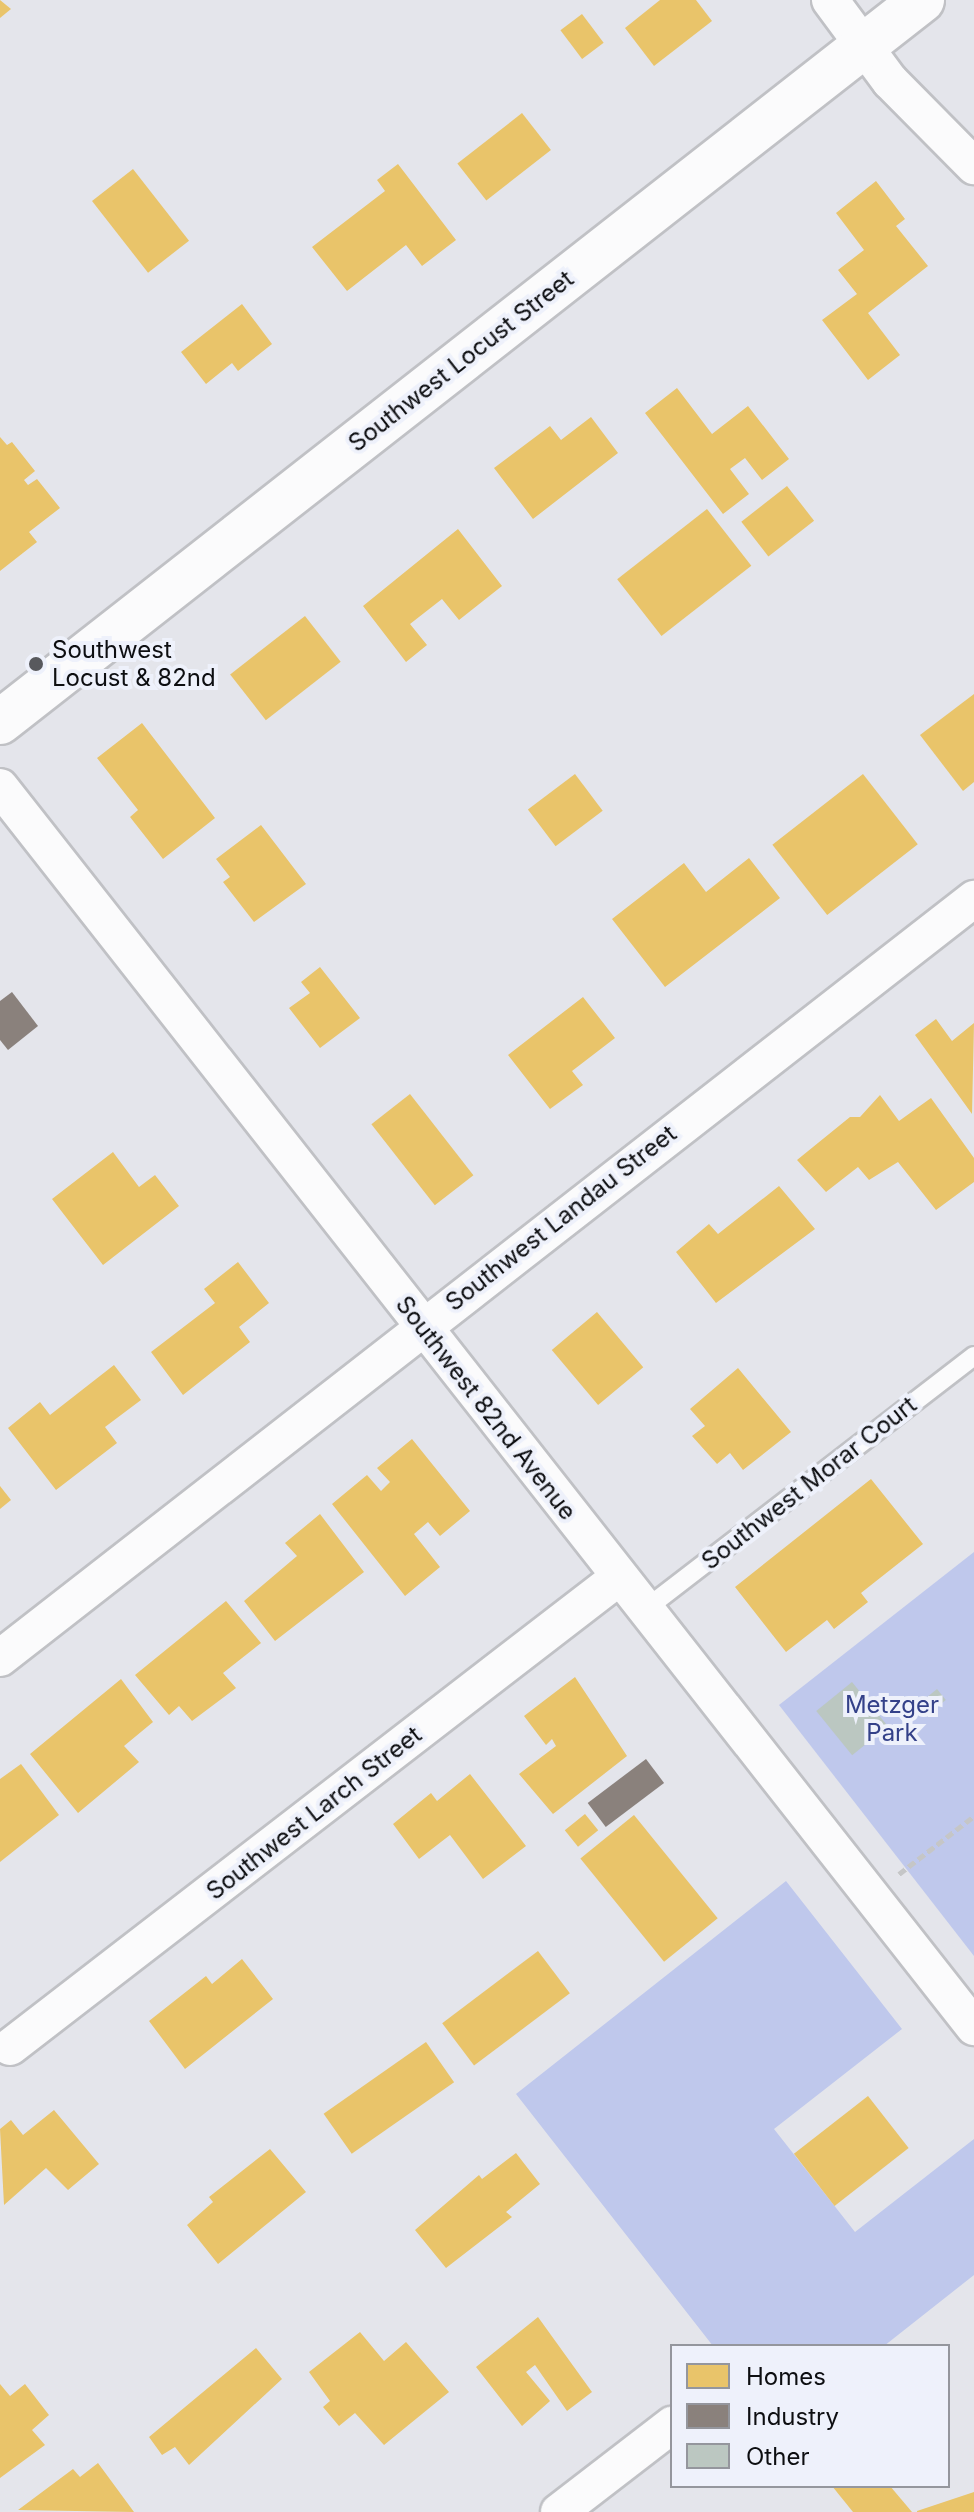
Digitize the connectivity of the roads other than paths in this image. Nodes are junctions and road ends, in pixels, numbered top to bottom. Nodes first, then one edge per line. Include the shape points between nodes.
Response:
1 (830, 0) edge
2 (922, 0) edge
3 (866, 44) junction
4 (974, 166) edge
5 (0, 722) edge
6 (0, 787) edge
7 (974, 899) edge
8 (423, 1325) junction
9 (974, 1356) edge
10 (618, 1578) junction
11 (643, 1611) junction
12 (0, 1658) edge
13 (974, 2027) edge
14 (10, 2047) dead end
15 (670, 2427) edge
16 (559, 2512) edge

1 - 3 street
2 - 3 street, Southwest Locust Street
3 - 4 street via 926,122
3 - 5 street, Southwest Locust Street
6 - 8 street, Southwest 82nd Avenue
7 - 8 street, Southwest Landau Street
8 - 10 street, Southwest 82nd Avenue
8 - 12 street, Southwest Landau Street
9 - 11 lane, Southwest Morar Court
10 - 11 street, Southwest 82nd Avenue
10 - 14 street, Southwest Larch Street
11 - 13 street, Southwest 82nd Avenue
15 - 16 street

